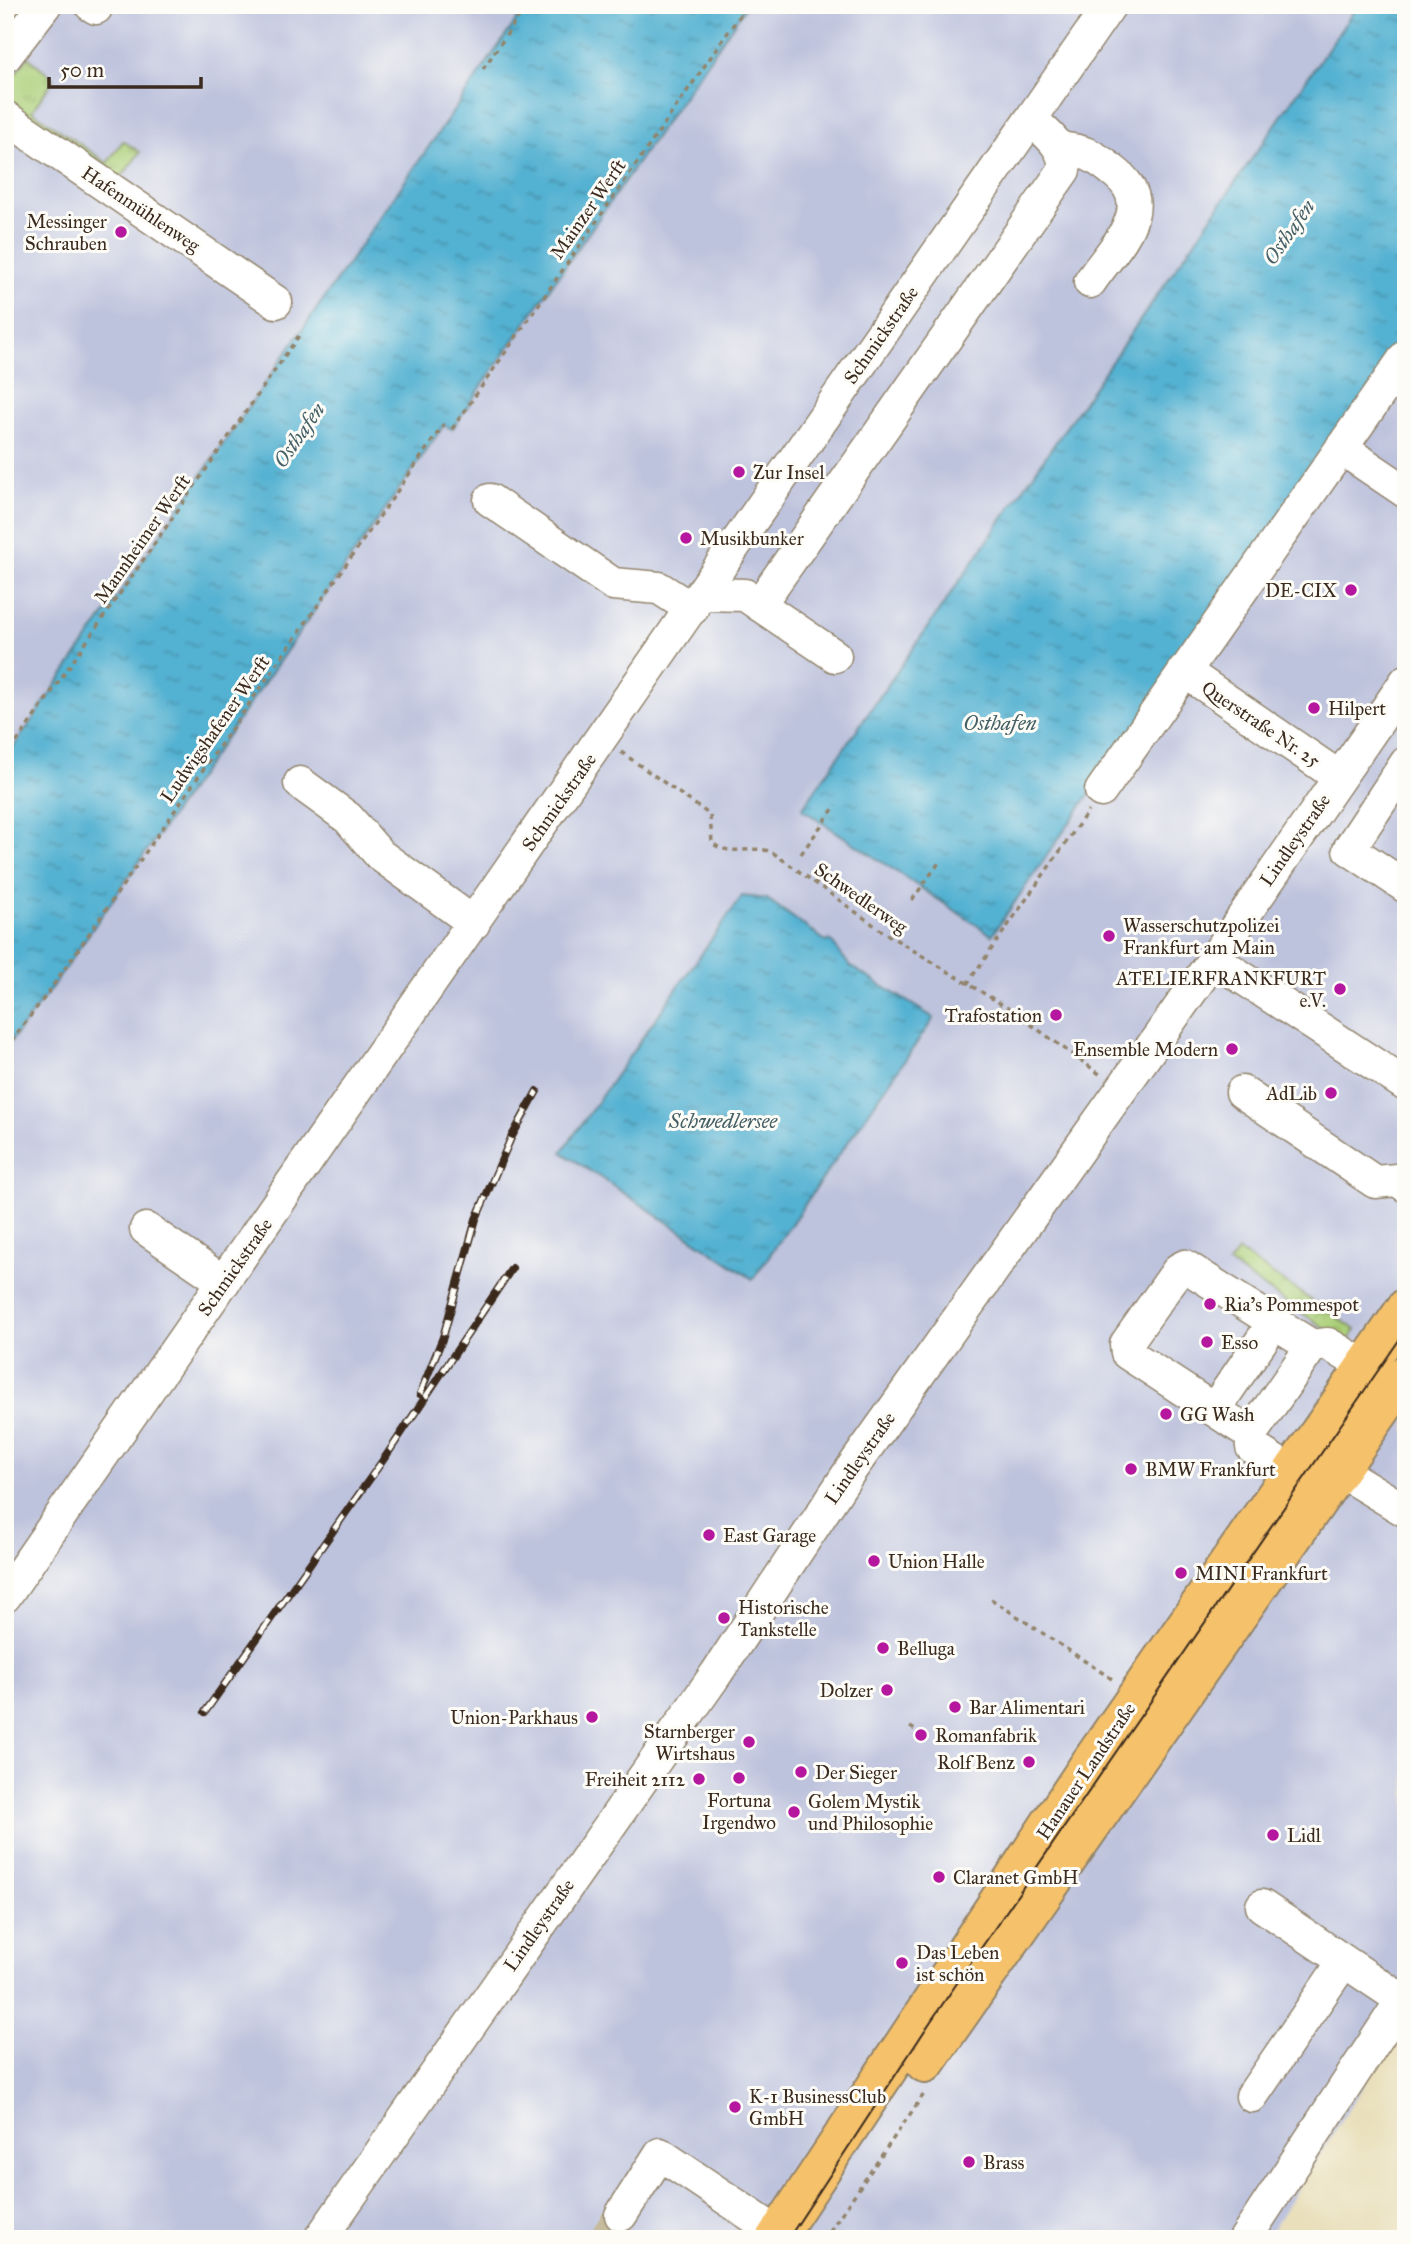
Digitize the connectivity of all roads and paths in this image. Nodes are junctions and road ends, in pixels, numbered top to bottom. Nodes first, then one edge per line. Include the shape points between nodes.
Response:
1 (45, 5) edge
2 (527, 5) edge
3 (747, 5) edge
4 (1110, 5) edge
5 (5, 58) edge
6 (483, 69) dead end
7 (5, 117) edge
8 (1031, 119) junction
9 (1059, 148) junction
10 (1090, 282) dead end
11 (276, 302) dead end
12 (300, 334) dead end
13 (1406, 356) edge
14 (444, 424) dead end
15 (452, 429) dead end
16 (1341, 448) junction
17 (1406, 492) edge
18 (490, 500) dead end
19 (697, 601) junction
20 (759, 605) junction
21 (835, 656) dead end
22 (1184, 671) junction
23 (1406, 681) edge
24 (603, 738) junction
25 (5, 759) edge
26 (1406, 764) edge
27 (1339, 777) junction
28 (300, 783) dead end
29 (1101, 791) joint
30 (836, 805) dead end
31 (801, 854) dead end
32 (941, 860) dead end
33 (1406, 887) edge
34 (912, 900) dead end
35 (474, 923) junction
36 (1214, 959) junction
37 (967, 984) junction
38 (5, 1049) edge
39 (1406, 1085) edge
40 (1121, 1090) junction
41 (1242, 1092) dead end
42 (1406, 1186) edge
43 (146, 1228) dead end
44 (224, 1282) junction
45 (1406, 1308) edge
46 (1275, 1321) junction
47 (1312, 1346) junction
48 (1366, 1367) junction
49 (1406, 1374) edge
50 (1214, 1410) junction
51 (1251, 1434) junction
52 (1292, 1473) junction
53 (1332, 1482) junction
54 (1406, 1511) edge
55 (5, 1596) edge
56 (991, 1599) dead end
57 (1122, 1686) dead end
58 (910, 1727) dead end
59 (917, 1731) dead end
60 (1262, 1906) dead end
61 (1344, 1961) junction
62 (1404, 1997) edge
63 (1252, 2096) dead end
64 (621, 2215) tunnel mouth
65 (787, 2237) edge
66 (320, 2239) edge
67 (1245, 2239) edge

1 - 5 street
2 - 6 path
3 - 15 path, Mainzer Werft
4 - 8 street, Schmickstraße
7 - 11 street, Hafenmühlenweg
8 - 9 street
8 - 19 street, Schmickstraße
9 - 10 street via 1089,152 1126,180 1135,200 1132,220
9 - 20 street via 1064,170
12 - 25 path, Mannheimer Werft
13 - 16 street
14 - 38 path, Ludwigshafener Werft
16 - 17 street
16 - 22 street
18 - 19 street via 613,584 659,588
19 - 20 street via 745,595
19 - 24 street, Schmickstraße
20 - 21 street
22 - 27 street, Querstraße Nr. 25
22 - 29 street
23 - 27 street, Lindleystraße
24 - 35 street, Schmickstraße
24 - 37 path, Schwedlerweg via 710,815 712,843 718,848 772,852 885,933
26 - 33 street via 1349,849
27 - 36 street, Lindleystraße
28 - 35 street via 348,818 380,855
29 - 37 path
30 - 31 path
32 - 34 path
35 - 44 street, Schmickstraße
36 - 39 street
36 - 40 street, Lindleystraße
37 - 40 path, Schwedlerweg via 1011,1010
40 - 66 street, Lindleystraße via 850,1471 716,1674
41 - 42 street via 1375,1182 1397,1180
43 - 44 street
44 - 55 street, Schmickstraße
45 - 48 main road, Hanauer Landstraße
46 - 47 street
46 - 50 street
46 - 50 street via 1185,1266 1126,1344 1127,1353
47 - 48 street via 1328,1344
47 - 51 street
48 - 52 main road, Hanauer Landstraße
49 - 53 main road, Hanauer Landstraße
50 - 51 street
51 - 52 street via 1252,1447
52 - 53 street
52 - 65 main road, Hanauer Landstraße via 986,1918
53 - 54 street
53 - 65 main road, Hanauer Landstraße
56 - 57 path
58 - 59 path
60 - 61 street
61 - 62 street
61 - 63 street
62 - 67 street
64 - 65 street via 660,2154

